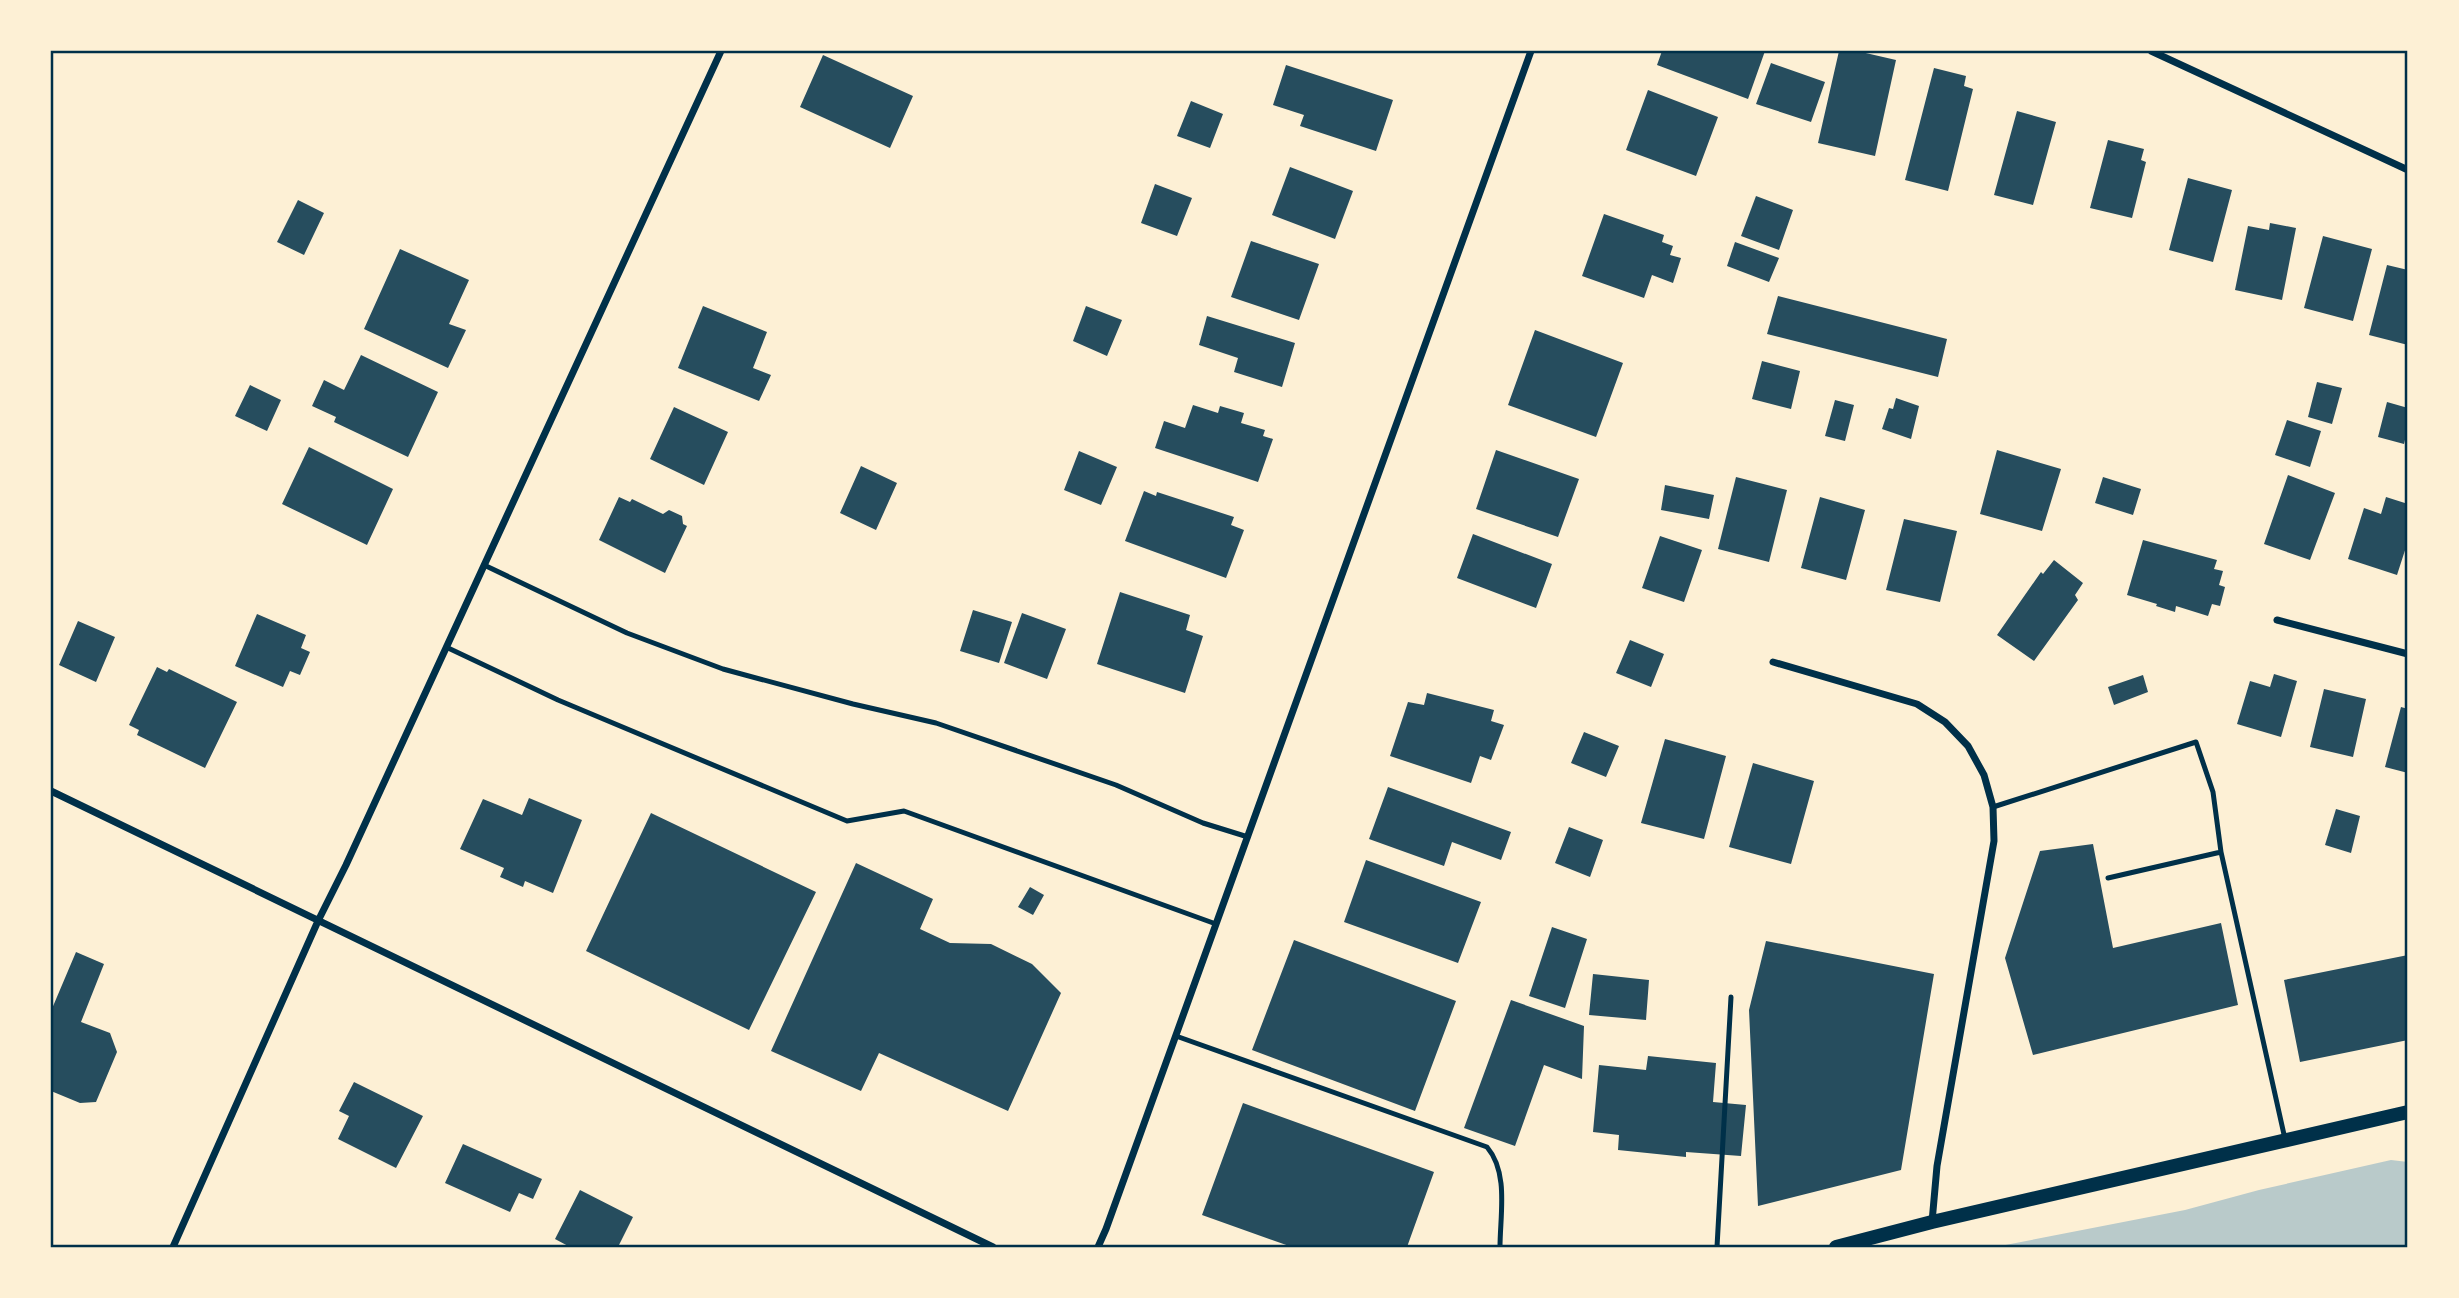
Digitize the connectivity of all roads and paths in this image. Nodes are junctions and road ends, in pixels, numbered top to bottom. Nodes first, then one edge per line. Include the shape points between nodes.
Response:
1 (720, 51) edge
2 (1531, 51) edge
3 (2151, 51) edge
4 (2408, 170) edge
5 (484, 565) junction
6 (2277, 621) dead end
7 (446, 647) junction
8 (2408, 654) edge
9 (1773, 662) dead end
10 (51, 790) edge
11 (1993, 807) junction
12 (1248, 837) junction
13 (2221, 852) junction
14 (2108, 878) dead end
15 (318, 921) junction
16 (1216, 924) junction
17 (1731, 997) dead end
18 (1176, 1036) junction
19 (2408, 1112) edge
20 (2285, 1140) junction
21 (1932, 1222) junction
22 (988, 1246) edge
23 (173, 1247) edge
24 (1098, 1247) edge
25 (1500, 1247) edge
26 (1717, 1247) edge
27 (1836, 1247) edge

1 - 5 street
2 - 12 street
3 - 4 street
5 - 7 street
5 - 12 lane via 627,633 723,669 936,723 1116,785
6 - 8 street
7 - 15 street
7 - 16 lane via 847,821 904,811
9 - 11 street via 1917,704 1945,722 1968,746 1984,775
10 - 15 street
11 - 13 lane via 2196,742 2213,792
11 - 21 street via 1994,841 1937,1166
12 - 16 street
13 - 14 lane
13 - 20 lane
15 - 22 street
15 - 23 street
16 - 18 street
17 - 26 lane
18 - 24 street
18 - 25 lane via 1487,1147 1496,1158 1502,1186
19 - 20 main road
20 - 21 main road
21 - 27 main road

